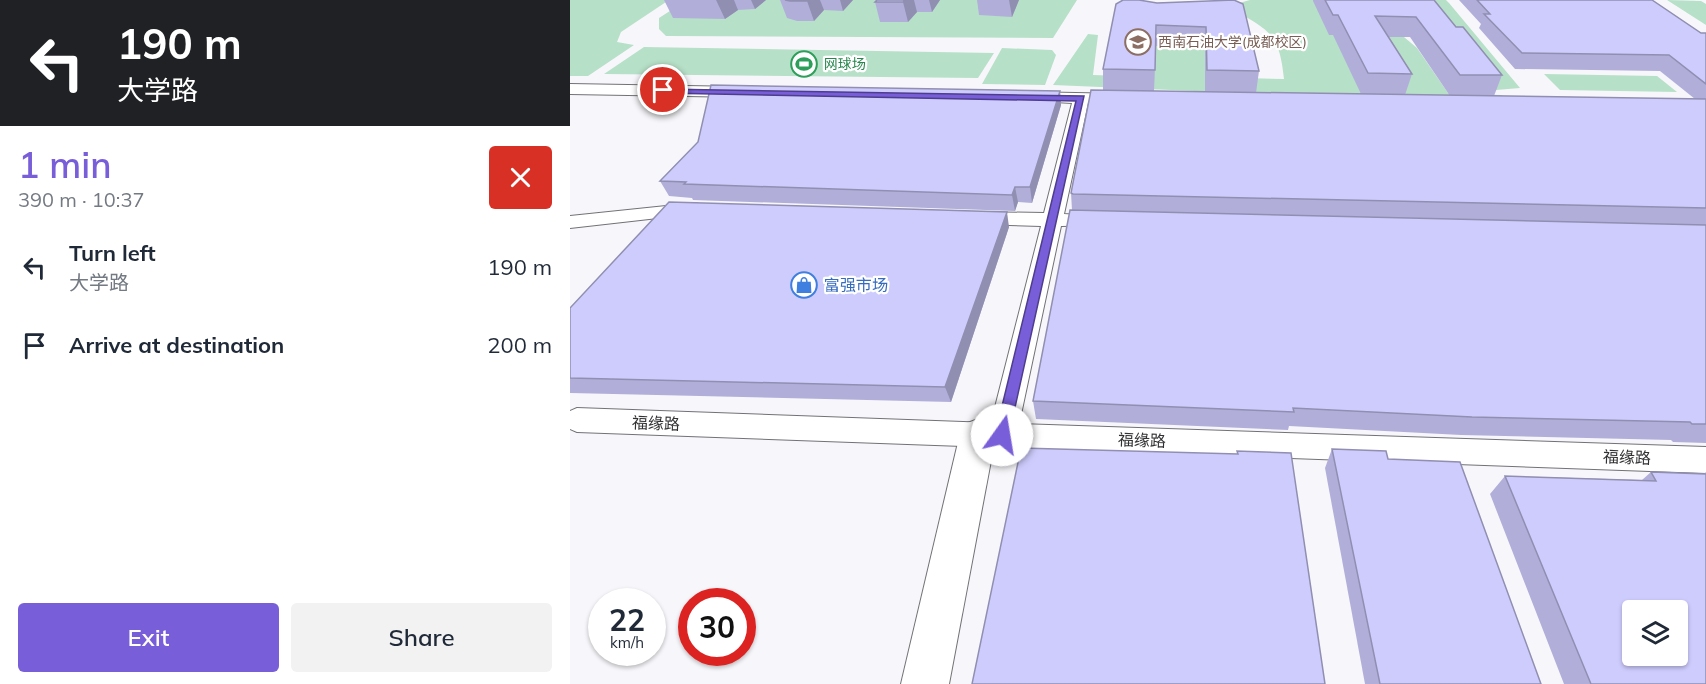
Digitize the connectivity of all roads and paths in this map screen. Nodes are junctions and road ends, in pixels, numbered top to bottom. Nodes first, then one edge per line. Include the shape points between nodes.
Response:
1 (570, 89) edge
2 (757, 92) edge
3 (1010, 97) edge
4 (1081, 98) junction
5 (1136, 99) edge
6 (719, 209) edge
7 (950, 217) edge
8 (1051, 220) junction
9 (570, 222) edge
10 (1120, 222) edge
11 (577, 420) dead end
12 (990, 434) junction
13 (1706, 460) edge
14 (925, 684) edge

1 - 2 street
3 - 4 street
4 - 5 street
4 - 8 street
6 - 9 street via 684,208
7 - 8 street
8 - 10 street
8 - 12 street
11 - 12 street, 福缘路
12 - 13 street, 福缘路
12 - 14 street

